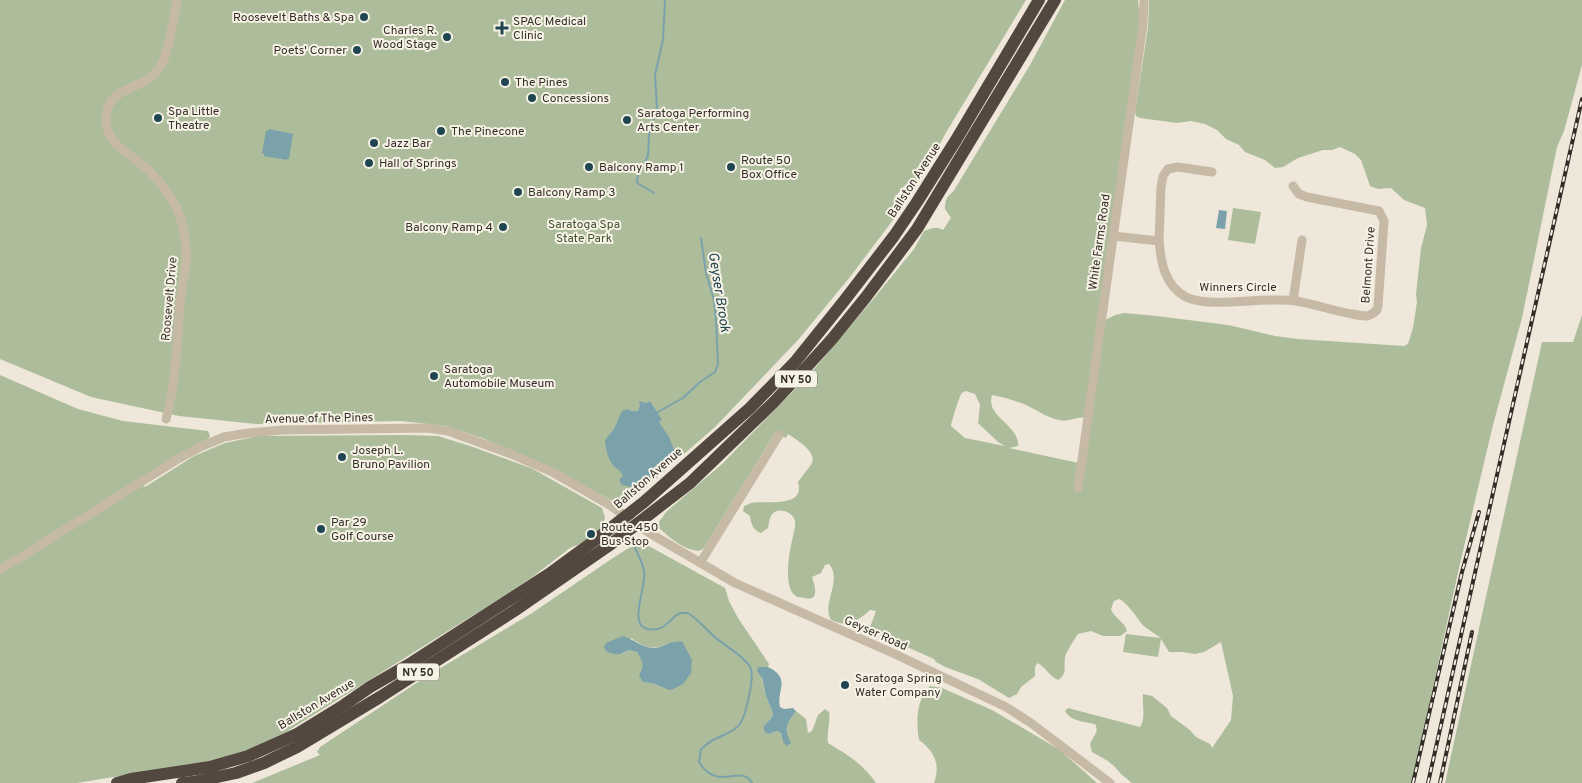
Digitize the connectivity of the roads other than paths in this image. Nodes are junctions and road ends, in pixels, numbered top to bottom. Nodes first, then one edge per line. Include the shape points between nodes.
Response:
1 (177, 0) edge
2 (1039, 0) edge
3 (1055, 0) edge
4 (1144, 0) edge
5 (1212, 172) dead end
6 (1293, 186) dead end
7 (1113, 236) junction
8 (1302, 240) dead end
9 (1159, 241) junction
10 (1293, 301) junction
11 (1371, 315) joint
12 (166, 420) dead end
13 (779, 435) dead end
14 (1078, 488) dead end
15 (631, 520) junction
16 (700, 563) junction
17 (0, 570) edge
18 (177, 780) edge
19 (117, 783) edge
20 (1110, 783) edge

1 - 12 street, Roosevelt Drive via 159,70 151,78 116,95 106,112 109,134 117,145 148,170 172,199 183,228 186,261 176,370
2 - 15 highway, Ballston Avenue / NY 50 via 917,202 844,301 795,362
3 - 15 highway, Ballston Avenue / NY 50 via 917,229 832,339 774,402 690,483
4 - 7 street, White Farms Road
5 - 9 street, Winners Circle via 1178,167 1168,169 1161,187
6 - 11 street, Belmont Drive via 1307,198 1379,211 1382,215 1378,306
7 - 9 street
7 - 14 street, White Farms Road
8 - 10 street
9 - 10 street, Winners Circle via 1166,276 1184,296 1206,301
10 - 11 street, Winners Circle via 1339,312
13 - 16 street
15 - 16 street, Geyser Road
15 - 17 street, Avenue of The Pines via 554,473 448,431 427,428 283,430 224,437 200,447
15 - 18 highway, Ballston Avenue / NY 50 via 610,544 514,611 297,747 236,773 193,782
16 - 20 street, Geyser Road via 735,583 1006,707 1031,722
18 - 19 highway, Ballston Avenue / NY 50 via 131,779

